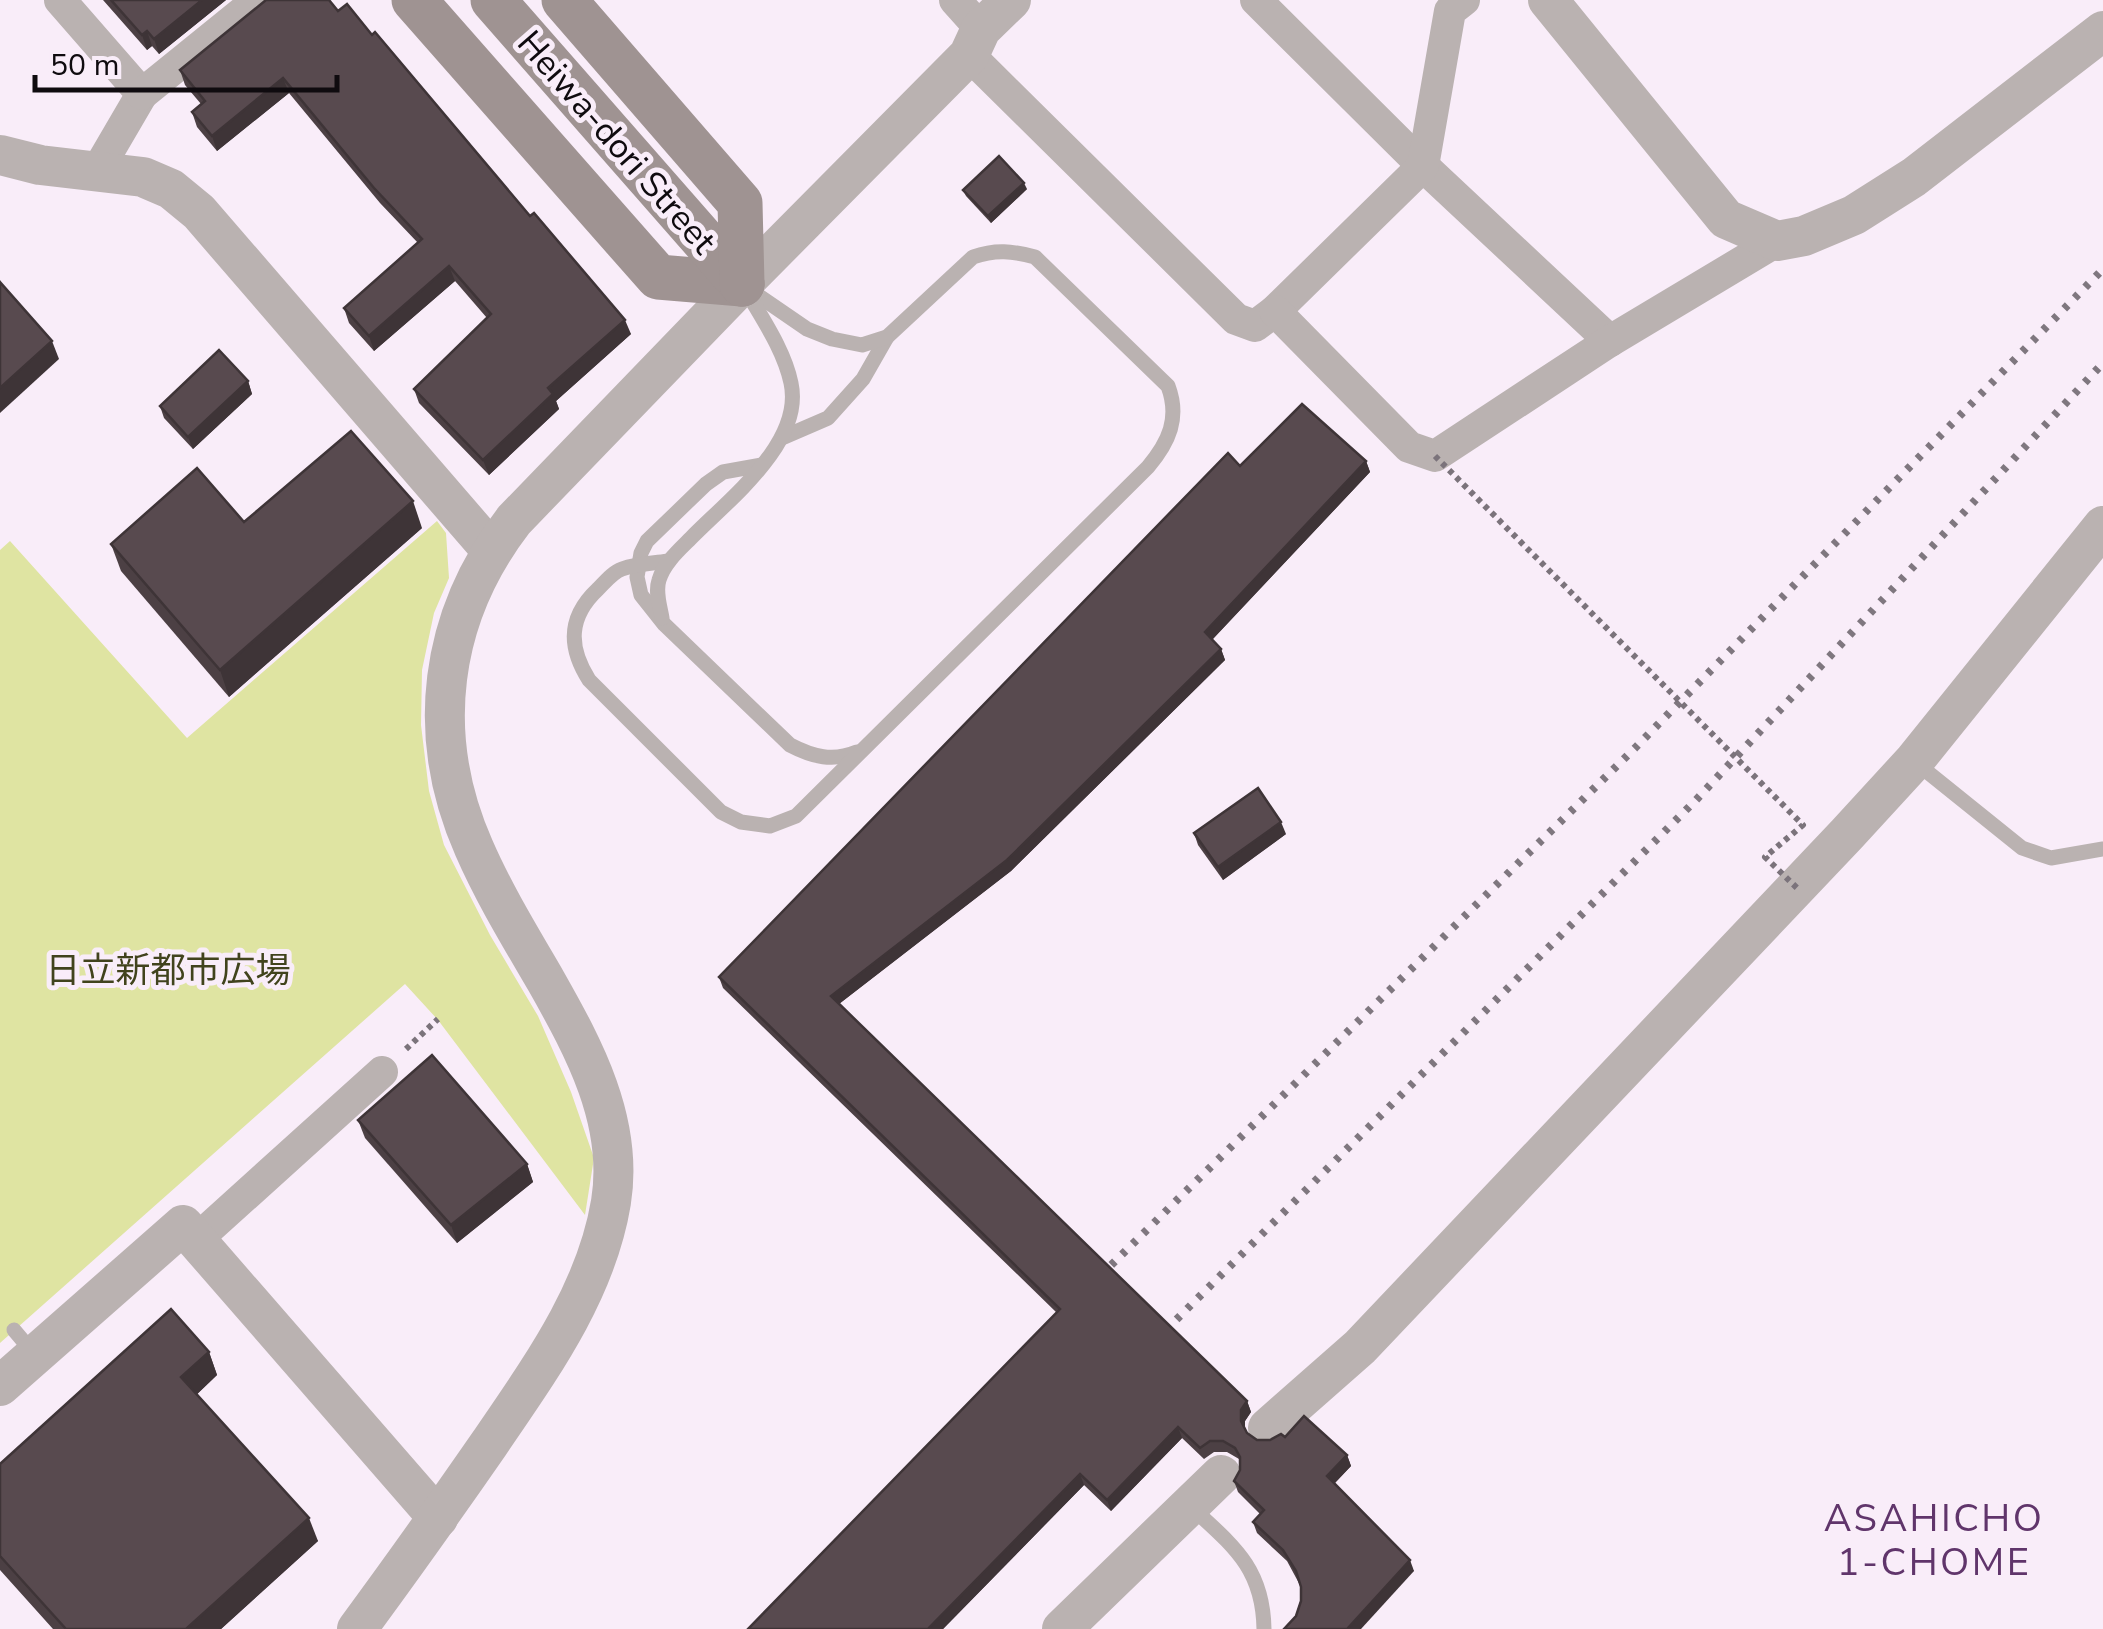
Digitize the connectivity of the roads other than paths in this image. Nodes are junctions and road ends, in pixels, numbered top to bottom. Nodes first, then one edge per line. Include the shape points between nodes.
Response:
1 (60, 0) edge
2 (258, 0) edge
3 (414, 0) edge
4 (493, 0) edge
5 (564, 0) edge
6 (1011, 0) edge
7 (1256, 0) edge
8 (1464, 0) edge
9 (1548, 0) edge
10 (968, 28) edge
11 (2103, 31) edge
12 (142, 94) junction
13 (0, 154) edge
14 (1423, 166) junction
15 (97, 170) junction
16 (1777, 241) junction
17 (742, 284) junction
18 (1276, 312) junction
19 (887, 337) junction
20 (1610, 341) junction
21 (784, 437) junction
22 (762, 464) junction
23 (2103, 526) edge
24 (491, 550) junction
25 (669, 561) junction
26 (638, 565) junction
27 (664, 624) junction
28 (870, 746) junction
29 (1914, 760) junction
30 (2103, 849) edge
31 (382, 1072) dead end
32 (196, 1240) junction
33 (0, 1386) edge
34 (1268, 1428) dead end
35 (1221, 1476) dead end
36 (1190, 1506) junction
37 (438, 1518) junction
38 (357, 1629) edge
39 (1062, 1629) edge
40 (1264, 1629) edge

1 - 12 street
2 - 12 street
3 - 17 main road via 658,277
4 - 17 main road, Heiwa-dori Street
5 - 17 main road via 740,203
6 - 10 street
7 - 14 street
8 - 14 street via 1450,11
9 - 16 street via 1726,219
10 - 17 street
10 - 18 street via 1236,319 1256,326
11 - 16 street via 1914,177 1854,215
12 - 15 street
13 - 15 street
14 - 18 street
14 - 20 street
15 - 24 street via 142,177 199,212
16 - 20 street
17 - 19 lane via 832,339 862,345
17 - 21 lane via 792,386
17 - 24 street
18 - 20 street via 1409,447 1436,456
19 - 21 lane via 828,418
19 - 28 lane via 974,258 1011,250 1051,269 1168,386 1175,406 1172,427 1148,468
21 - 22 lane
22 - 25 lane
22 - 26 lane via 724,472 706,484 647,541
23 - 29 street
24 - 37 street via 454,629 446,677 444,721 455,793 473,846 577,1036 614,1148 600,1252 578,1303
25 - 26 lane
25 - 27 lane via 658,581
26 - 27 lane via 641,595
26 - 28 lane via 618,570 577,617 576,659 722,812 770,826 796,816
27 - 28 lane via 790,746 813,757 843,758
29 - 30 lane via 2022,848 2050,858
29 - 34 street via 1360,1347
31 - 32 street
32 - 33 street via 183,1225 25,1342
32 - 37 street
35 - 36 street
36 - 39 street
36 - 40 lane via 1255,1576
37 - 38 street

